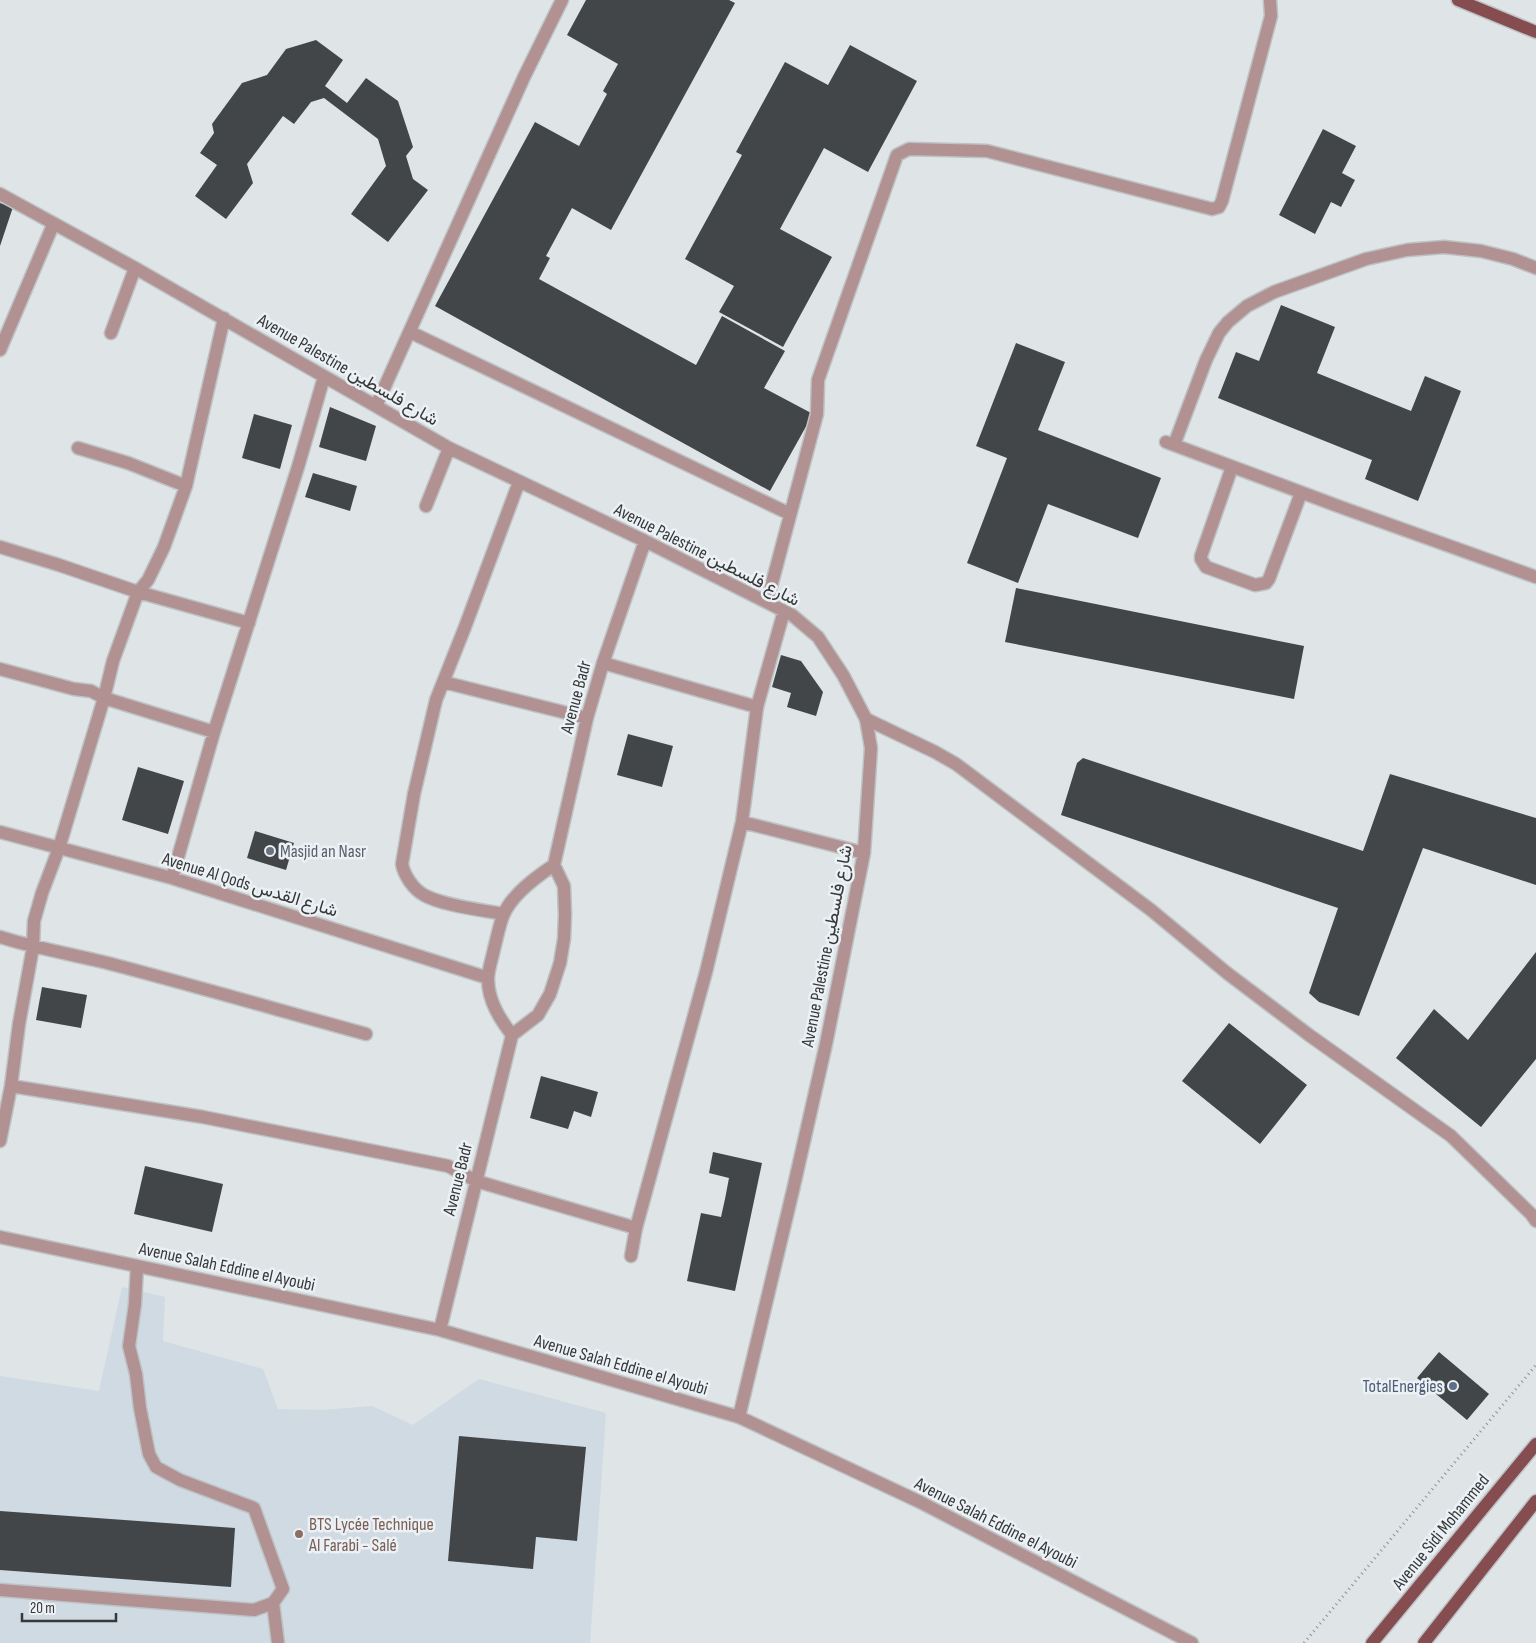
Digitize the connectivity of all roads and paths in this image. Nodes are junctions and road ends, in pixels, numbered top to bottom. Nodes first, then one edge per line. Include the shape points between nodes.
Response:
1 (562, 0) edge
2 (1270, 0) edge
3 (1458, 0) edge
4 (1536, 32) edge
5 (0, 194) edge
6 (54, 225) junction
7 (135, 268) junction
8 (1536, 268) edge
9 (224, 318) junction
10 (410, 332) junction
11 (110, 333) dead end
12 (0, 350) edge
13 (324, 377) junction
14 (376, 406) junction
15 (78, 448) dead end
16 (449, 448) junction
17 (1232, 467) junction
18 (519, 482) junction
19 (186, 486) junction
20 (1301, 493) junction
21 (426, 506) dead end
22 (790, 514) junction
23 (645, 541) junction
24 (0, 547) edge
25 (1536, 577) edge
26 (138, 592) junction
27 (767, 602) junction
28 (784, 611) junction
29 (249, 623) junction
30 (603, 663) junction
31 (0, 669) edge
32 (443, 682) junction
33 (104, 698) junction
34 (758, 707) junction
35 (587, 718) junction
36 (866, 719) junction
37 (214, 732) junction
38 (742, 822) junction
39 (0, 832) edge
40 (60, 848) junction
41 (864, 853) junction
42 (554, 865) junction
43 (172, 878) junction
44 (503, 914) junction
45 (0, 937) edge
46 (33, 947) junction
47 (488, 978) junction
48 (366, 1034) dead end
49 (512, 1035) junction
50 (11, 1086) junction
51 (0, 1141) edge
52 (476, 1181) junction
53 (1536, 1222) edge
54 (636, 1228) junction
55 (0, 1237) edge
56 (630, 1256) dead end
57 (137, 1266) junction
58 (440, 1330) junction
59 (1536, 1365) edge
60 (739, 1417) junction
61 (1536, 1444) edge
62 (1536, 1501) edge
63 (0, 1590) edge
64 (273, 1604) junction
65 (278, 1643) edge
66 (1192, 1643) edge
67 (1304, 1643) edge
68 (1372, 1643) edge
69 (1424, 1643) edge

1 - 10 street
2 - 22 street via 1268,25 1222,201 1212,210 987,151 909,149 897,155 818,380 817,414
3 - 4 main road
5 - 6 street, Avenue Palestine شارع فلسطين
6 - 7 street, Avenue Palestine شارع فلسطين
6 - 12 street
7 - 9 street, Avenue Palestine شارع فلسطين
7 - 11 street
8 - 17 street via 1481,251 1444,247 1407,250 1366,259 1274,292 1247,306 1219,333 1170,444
9 - 13 street, Avenue Palestine شارع فلسطين
9 - 19 street
10 - 14 street
10 - 22 street
13 - 14 street, Avenue Palestine شارع فلسطين
13 - 29 street
14 - 16 street, Avenue Palestine شارع فلسطين
15 - 19 street
16 - 18 street, Avenue Palestine شارع فلسطين
16 - 21 street
17 - 20 street
17 - 20 street via 1200,556 1206,567 1236,579 1260,585 1266,583
18 - 23 street, Avenue Palestine شارع فلسطين
18 - 32 street
19 - 26 street via 164,547 148,580
20 - 25 street
22 - 27 street
23 - 27 street, Avenue Palestine شارع فلسطين
23 - 30 street, Avenue Badr
24 - 26 street
26 - 29 street
26 - 33 street via 113,661
27 - 28 street, Avenue Palestine شارع فلسطين
28 - 34 street
28 - 36 street, Avenue Palestine شارع فلسطين via 818,637
29 - 37 street
30 - 34 street
30 - 35 street, Avenue Badr
31 - 33 street via 91,691
32 - 35 street
32 - 44 street via 432,712 414,794 403,852 403,870 422,894
33 - 37 street
33 - 40 street
34 - 38 street
35 - 42 street, Avenue Badr
36 - 41 street, Avenue Palestine شارع فلسطين via 870,757
36 - 53 street via 936,752 972,775 1309,1035 1451,1136
37 - 43 street
38 - 41 street
38 - 54 street via 706,972
39 - 40 street, Avenue Al Qods شارع القدس
40 - 43 street, Avenue Al Qods شارع القدس
40 - 46 street via 34,921
41 - 60 street, Avenue Palestine شارع فلسطين via 826,1044
42 - 44 street via 526,885
42 - 49 street via 564,886 564,938 560,963 550,994 538,1014
43 - 47 street, Avenue Al Qods شارع القدس
44 - 47 street
45 - 46 street
46 - 48 street via 127,968
46 - 50 street
47 - 49 street via 494,1005
49 - 52 street, Avenue Badr
50 - 51 street
50 - 52 street via 204,1117 409,1158 448,1166
52 - 54 street
52 - 58 street, Avenue Badr
54 - 56 street
55 - 57 street, Avenue Salah Eddine el Ayoubi
57 - 58 street, Avenue Salah Eddine el Ayoubi
57 - 64 street via 129,1346 149,1454 156,1467 180,1480 254,1508 284,1589
58 - 60 street, Avenue Salah Eddine el Ayoubi
59 - 67 path
60 - 66 street, Avenue Salah Eddine el Ayoubi via 920,1502
61 - 68 main road, Avenue Sidi Mohammed
62 - 69 main road
63 - 64 street via 254,1610
64 - 65 street

